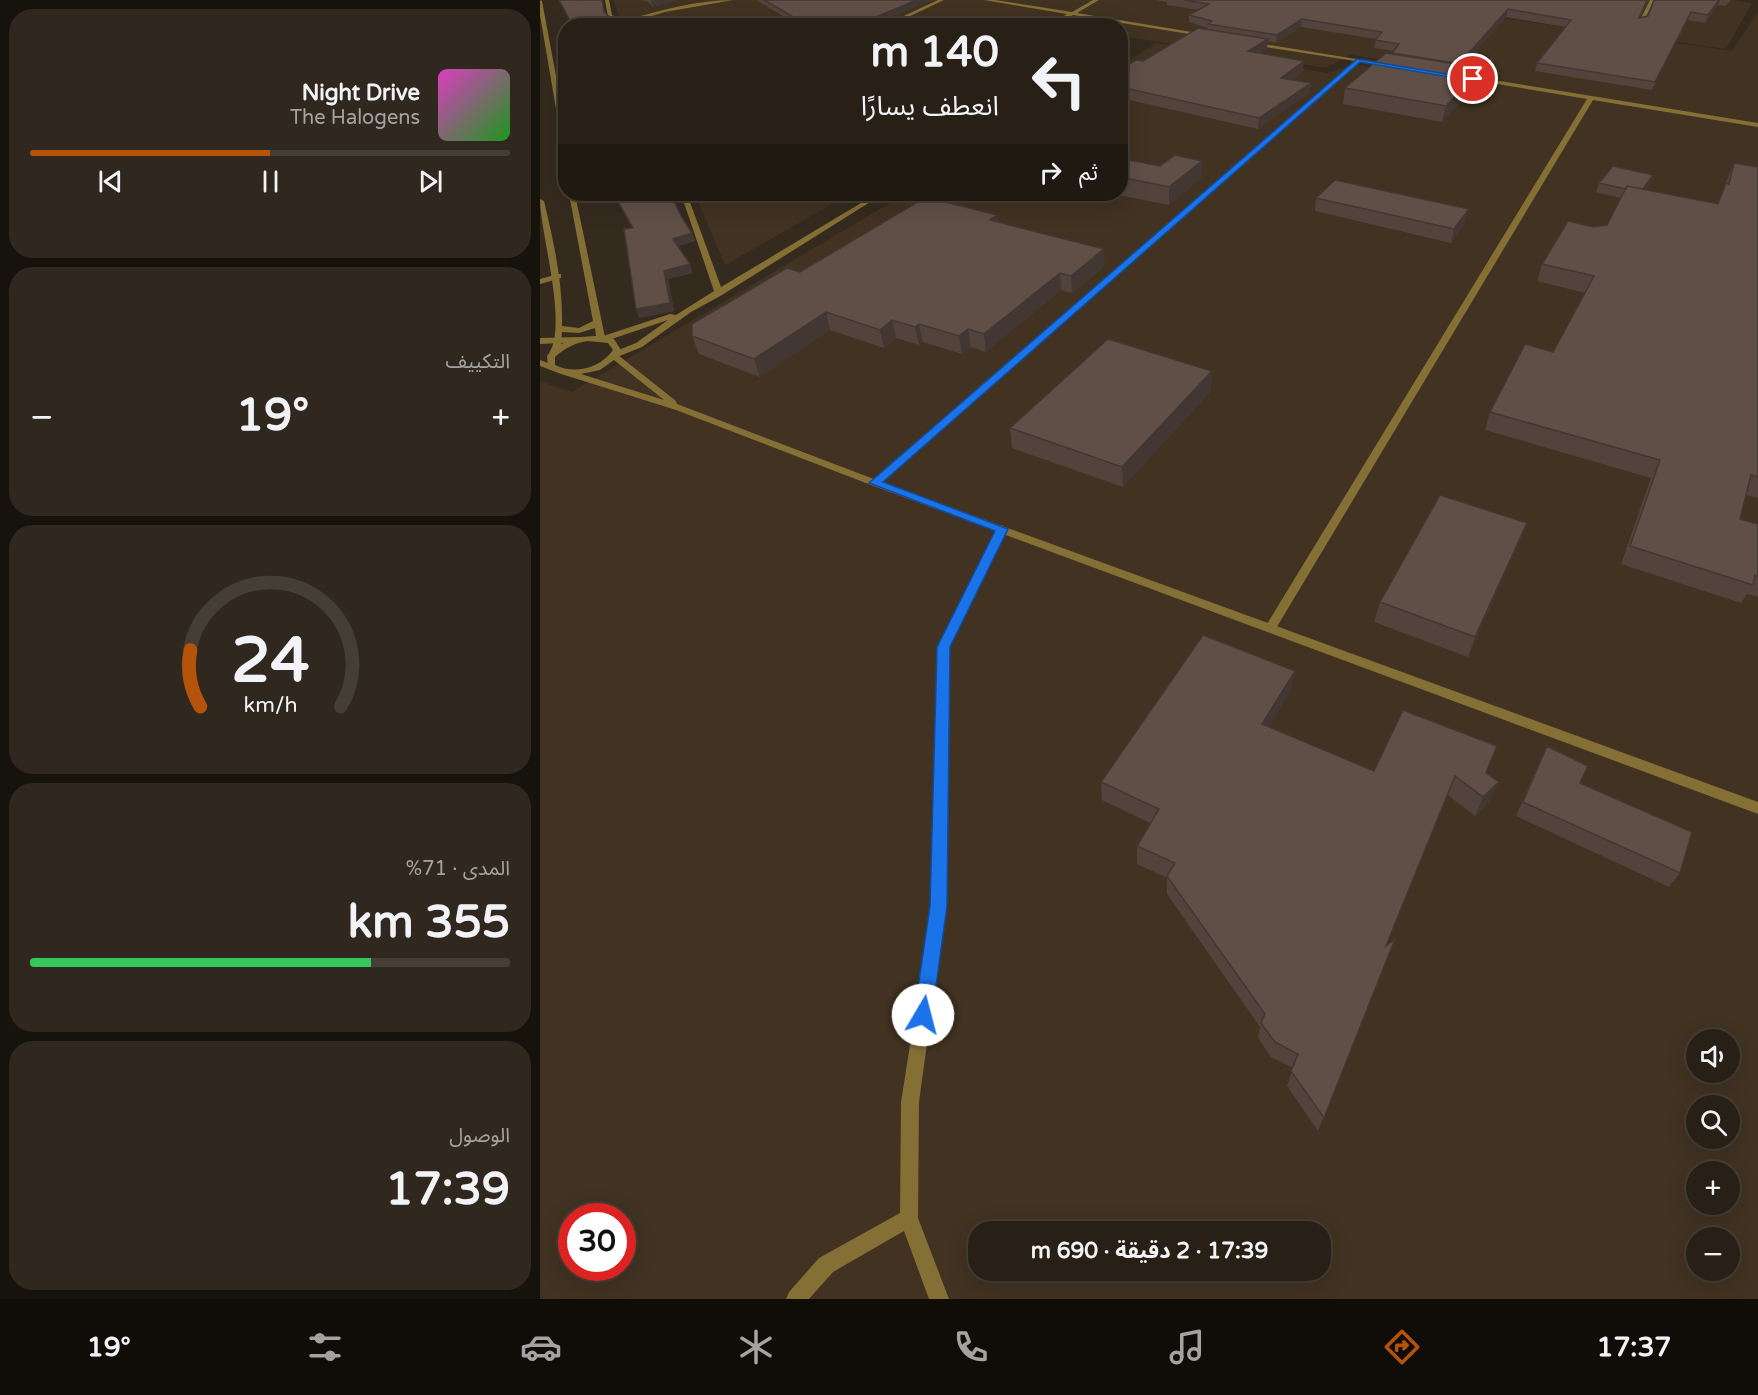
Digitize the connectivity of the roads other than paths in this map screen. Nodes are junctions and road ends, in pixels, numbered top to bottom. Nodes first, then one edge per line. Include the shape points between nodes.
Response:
1 (607, 0) edge
2 (731, 0) edge
3 (942, 0) edge
4 (986, 0) edge
5 (1097, 0) edge
6 (1652, 0) edge
7 (540, 1) edge
8 (1070, 13) junction
9 (613, 18) edge
10 (642, 18) edge
11 (902, 18) edge
12 (1062, 18) edge
13 (1100, 18) edge
14 (1128, 23) edge
15 (1640, 23) edge
16 (1214, 37) edge
17 (1248, 42) edge
18 (1359, 60) junction
19 (1402, 67) edge
20 (1449, 75) edge
21 (1591, 98) junction
22 (558, 104) edge
23 (1758, 126) edge
24 (540, 201) edge
25 (573, 201) edge
26 (686, 201) edge
27 (869, 201) edge
28 (558, 276) junction
29 (540, 282) edge
30 (719, 293) junction
31 (688, 310) junction
32 (598, 322) junction
33 (559, 328) junction
34 (602, 339) junction
35 (540, 342) edge
36 (557, 345) junction
37 (614, 356) junction
38 (540, 363) edge
39 (559, 370) junction
40 (679, 408) junction
41 (875, 483) junction
42 (1002, 529) junction
43 (1271, 627) junction
44 (1758, 808) edge
45 (909, 1218) junction
46 (796, 1299) edge
47 (939, 1299) edge

1 - 9 street
2 - 10 street
3 - 11 street
4 - 8 street
5 - 8 street
6 - 15 street
7 - 22 street
8 - 12 street
8 - 13 street
14 - 16 street
17 - 18 street
18 - 19 street
18 - 41 street
20 - 21 street
21 - 23 street
21 - 43 street
24 - 28 street
25 - 32 street
26 - 30 street
27 - 30 street
28 - 29 street
28 - 33 street
30 - 31 street
31 - 34 street
31 - 37 street via 639,345
32 - 33 street via 581,330
32 - 34 street
33 - 36 street
34 - 36 street
34 - 37 street via 616,345
35 - 36 street
36 - 39 street via 550,361
37 - 39 street via 591,369
37 - 40 street
38 - 39 street
39 - 40 street
40 - 41 street
41 - 42 street
42 - 43 street
42 - 45 street via 943,647 939,906 910,1102
43 - 44 street
45 - 46 street via 826,1265
45 - 47 street

